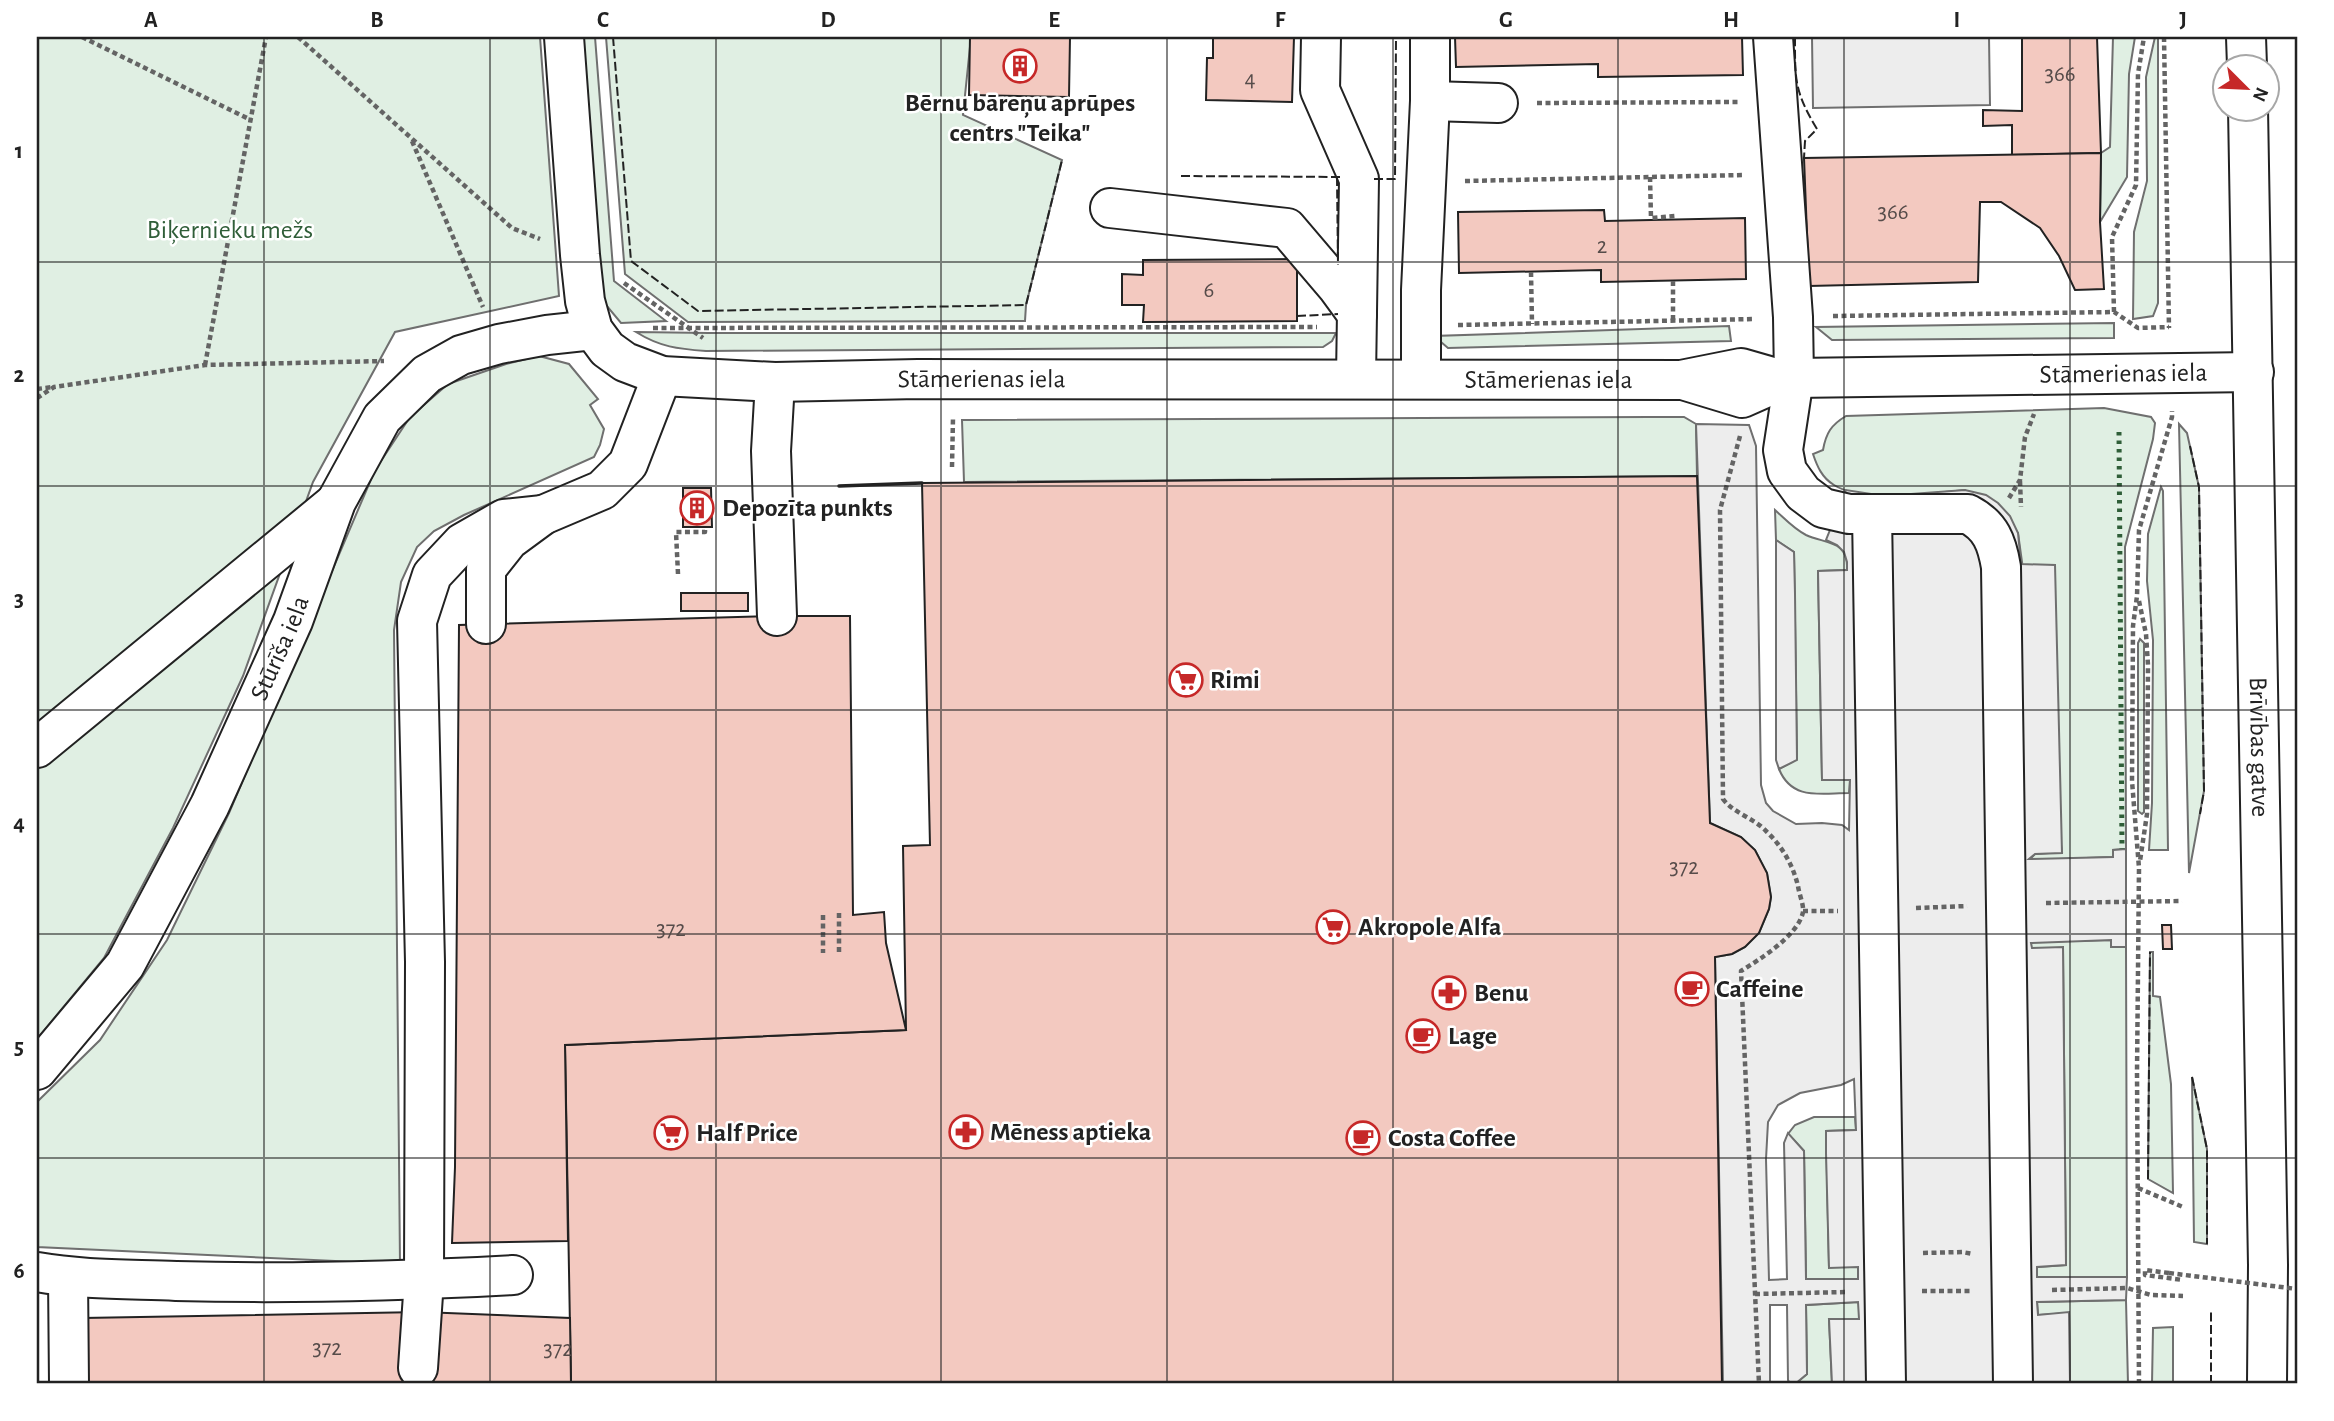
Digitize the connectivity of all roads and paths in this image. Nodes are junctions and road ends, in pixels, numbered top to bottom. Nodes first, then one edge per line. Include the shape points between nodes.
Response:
1 (82, 37) edge
2 (265, 37) edge
3 (298, 37) edge
4 (564, 37) edge
5 (1321, 37) edge
6 (1430, 37) edge
7 (1773, 37) edge
8 (2144, 37) edge
9 (2164, 37) edge
10 (1430, 101) junction
11 (1778, 102) junction
12 (1498, 103) joint
13 (251, 120) junction
14 (2248, 122) edge
15 (410, 137) junction
16 (1783, 175) junction
17 (1650, 177) junction
18 (1426, 182) junction
19 (1110, 208) dead end
20 (1675, 216) dead end
21 (580, 255) junction
22 (1531, 272) dead end
23 (619, 279) dead end
24 (1673, 281) dead end
25 (2113, 312) dead end
26 (1357, 314) junction
27 (1673, 321) dead end
28 (1532, 324) dead end
29 (690, 328) dead end
30 (593, 330) junction
31 (2169, 336) dead end
32 (499, 344) junction
33 (205, 365) junction
34 (2254, 372) junction
35 (427, 374) junction
36 (662, 376) junction
37 (1356, 379) junction
38 (1421, 379) junction
39 (1789, 379) junction
40 (775, 382) junction
41 (54, 387) junction
42 (37, 388) edge
43 (37, 398) edge
44 (2172, 402) dead end
45 (2038, 403) dead end
46 (953, 413) dead end
47 (1741, 432) dead end
48 (952, 467) dead end
49 (336, 502) junction
50 (1872, 514) junction
51 (543, 515) junction
52 (705, 527) dead end
53 (1989, 530) junction
54 (678, 574) dead end
55 (2137, 596) junction
56 (777, 616) dead end
57 (486, 624) dead end
58 (37, 748) edge
59 (2139, 868) junction
60 (2182, 901) dead end
61 (2138, 902) junction
62 (2038, 904) dead end
63 (1968, 906) dead end
64 (1907, 908) dead end
65 (1803, 911) junction
66 (1849, 911) dead end
67 (839, 914) dead end
68 (823, 915) dead end
69 (823, 953) dead end
70 (839, 953) dead end
71 (37, 1070) edge
72 (435, 1118) junction
73 (455, 1167) dead end
74 (2138, 1188) junction
75 (2183, 1207) dead end
76 (1916, 1257) dead end
77 (1980, 1258) dead end
78 (52, 1275) edge
79 (513, 1275) dead end
80 (424, 1280) junction
81 (2183, 1280) dead end
82 (2297, 1289) edge
83 (418, 1368) dead end
84 (2277, 1368) edge
85 (69, 1384) edge
86 (1759, 1384) edge
87 (1885, 1384) edge
88 (2014, 1384) edge
89 (2139, 1384) edge

1 - 13 path
2 - 13 path
3 - 15 path
4 - 21 main road, Stāmerienas iela
5 - 26 main road via 1320,90 1359,179
6 - 10 main road
7 - 11 main road
8 - 25 path via 2138,74 2136,185 2112,237
9 - 31 path
10 - 12 main road
10 - 18 main road
11 - 12 path
11 - 16 main road
13 - 33 path
14 - 34 main road, Brīvības gatve
15 - 21 path via 512,228
15 - 32 path
16 - 17 path
16 - 39 main road via 1793,317
17 - 18 path
17 - 20 path via 1651,218
18 - 38 main road
19 - 26 main road via 1287,228
21 - 30 main road, Stāmerienas iela
22 - 28 path
23 - 29 path
24 - 27 path
26 - 37 main road
30 - 32 main road, Stūrīša iela
30 - 36 main road, Stāmerienas iela via 607,349 625,362
32 - 35 main road, Stūrīša iela via 461,355
33 - 35 path via 381,359
33 - 41 path
34 - 39 main road, Stāmerienas iela
34 - 84 main road, Brīvības gatve
35 - 49 main road, Stūrīša iela via 382,418
36 - 40 main road, Stāmerienas iela
36 - 51 main road via 628,464 602,490
37 - 38 main road, Stāmerienas iela
37 - 40 main road, Stāmerienas iela
38 - 39 main road, Stāmerienas iela via 1681,380 1742,398
39 - 50 main road via 1783,450 1787,471 1803,493 1823,508
40 - 56 main road via 771,451
41 - 42 path
41 - 43 path
44 - 55 path via 2172,417 2139,530
45 - 53 path via 2025,437 2020,480
46 - 48 path
47 - 65 path via 1720,510 1723,799 1780,846 1794,871
49 - 58 main road
49 - 71 main road, Stūrīša iela via 293,621 211,805 125,965
50 - 53 main road via 1968,514
50 - 87 main road
51 - 57 main road via 509,540 486,569
51 - 72 main road via 504,519 462,543 432,575 417,621 425,962
52 - 54 path via 705,532 676,532
53 - 88 main road via 2001,567
55 - 59 path via 2132,781
55 - 59 path via 2148,665 2147,814
59 - 61 path
60 - 61 path
61 - 62 path
61 - 74 path
63 - 64 path
65 - 66 path
65 - 86 path via 1782,942 1741,971
67 - 70 path
68 - 69 path
72 - 73 main road via 435,1158
72 - 80 main road
74 - 75 path
74 - 89 path
76 - 77 path via 1962,1252
78 - 80 main road via 239,1283
78 - 85 main road
79 - 80 main road
80 - 83 main road
81 - 82 path, bridge via 2145,1275 2145,1270

